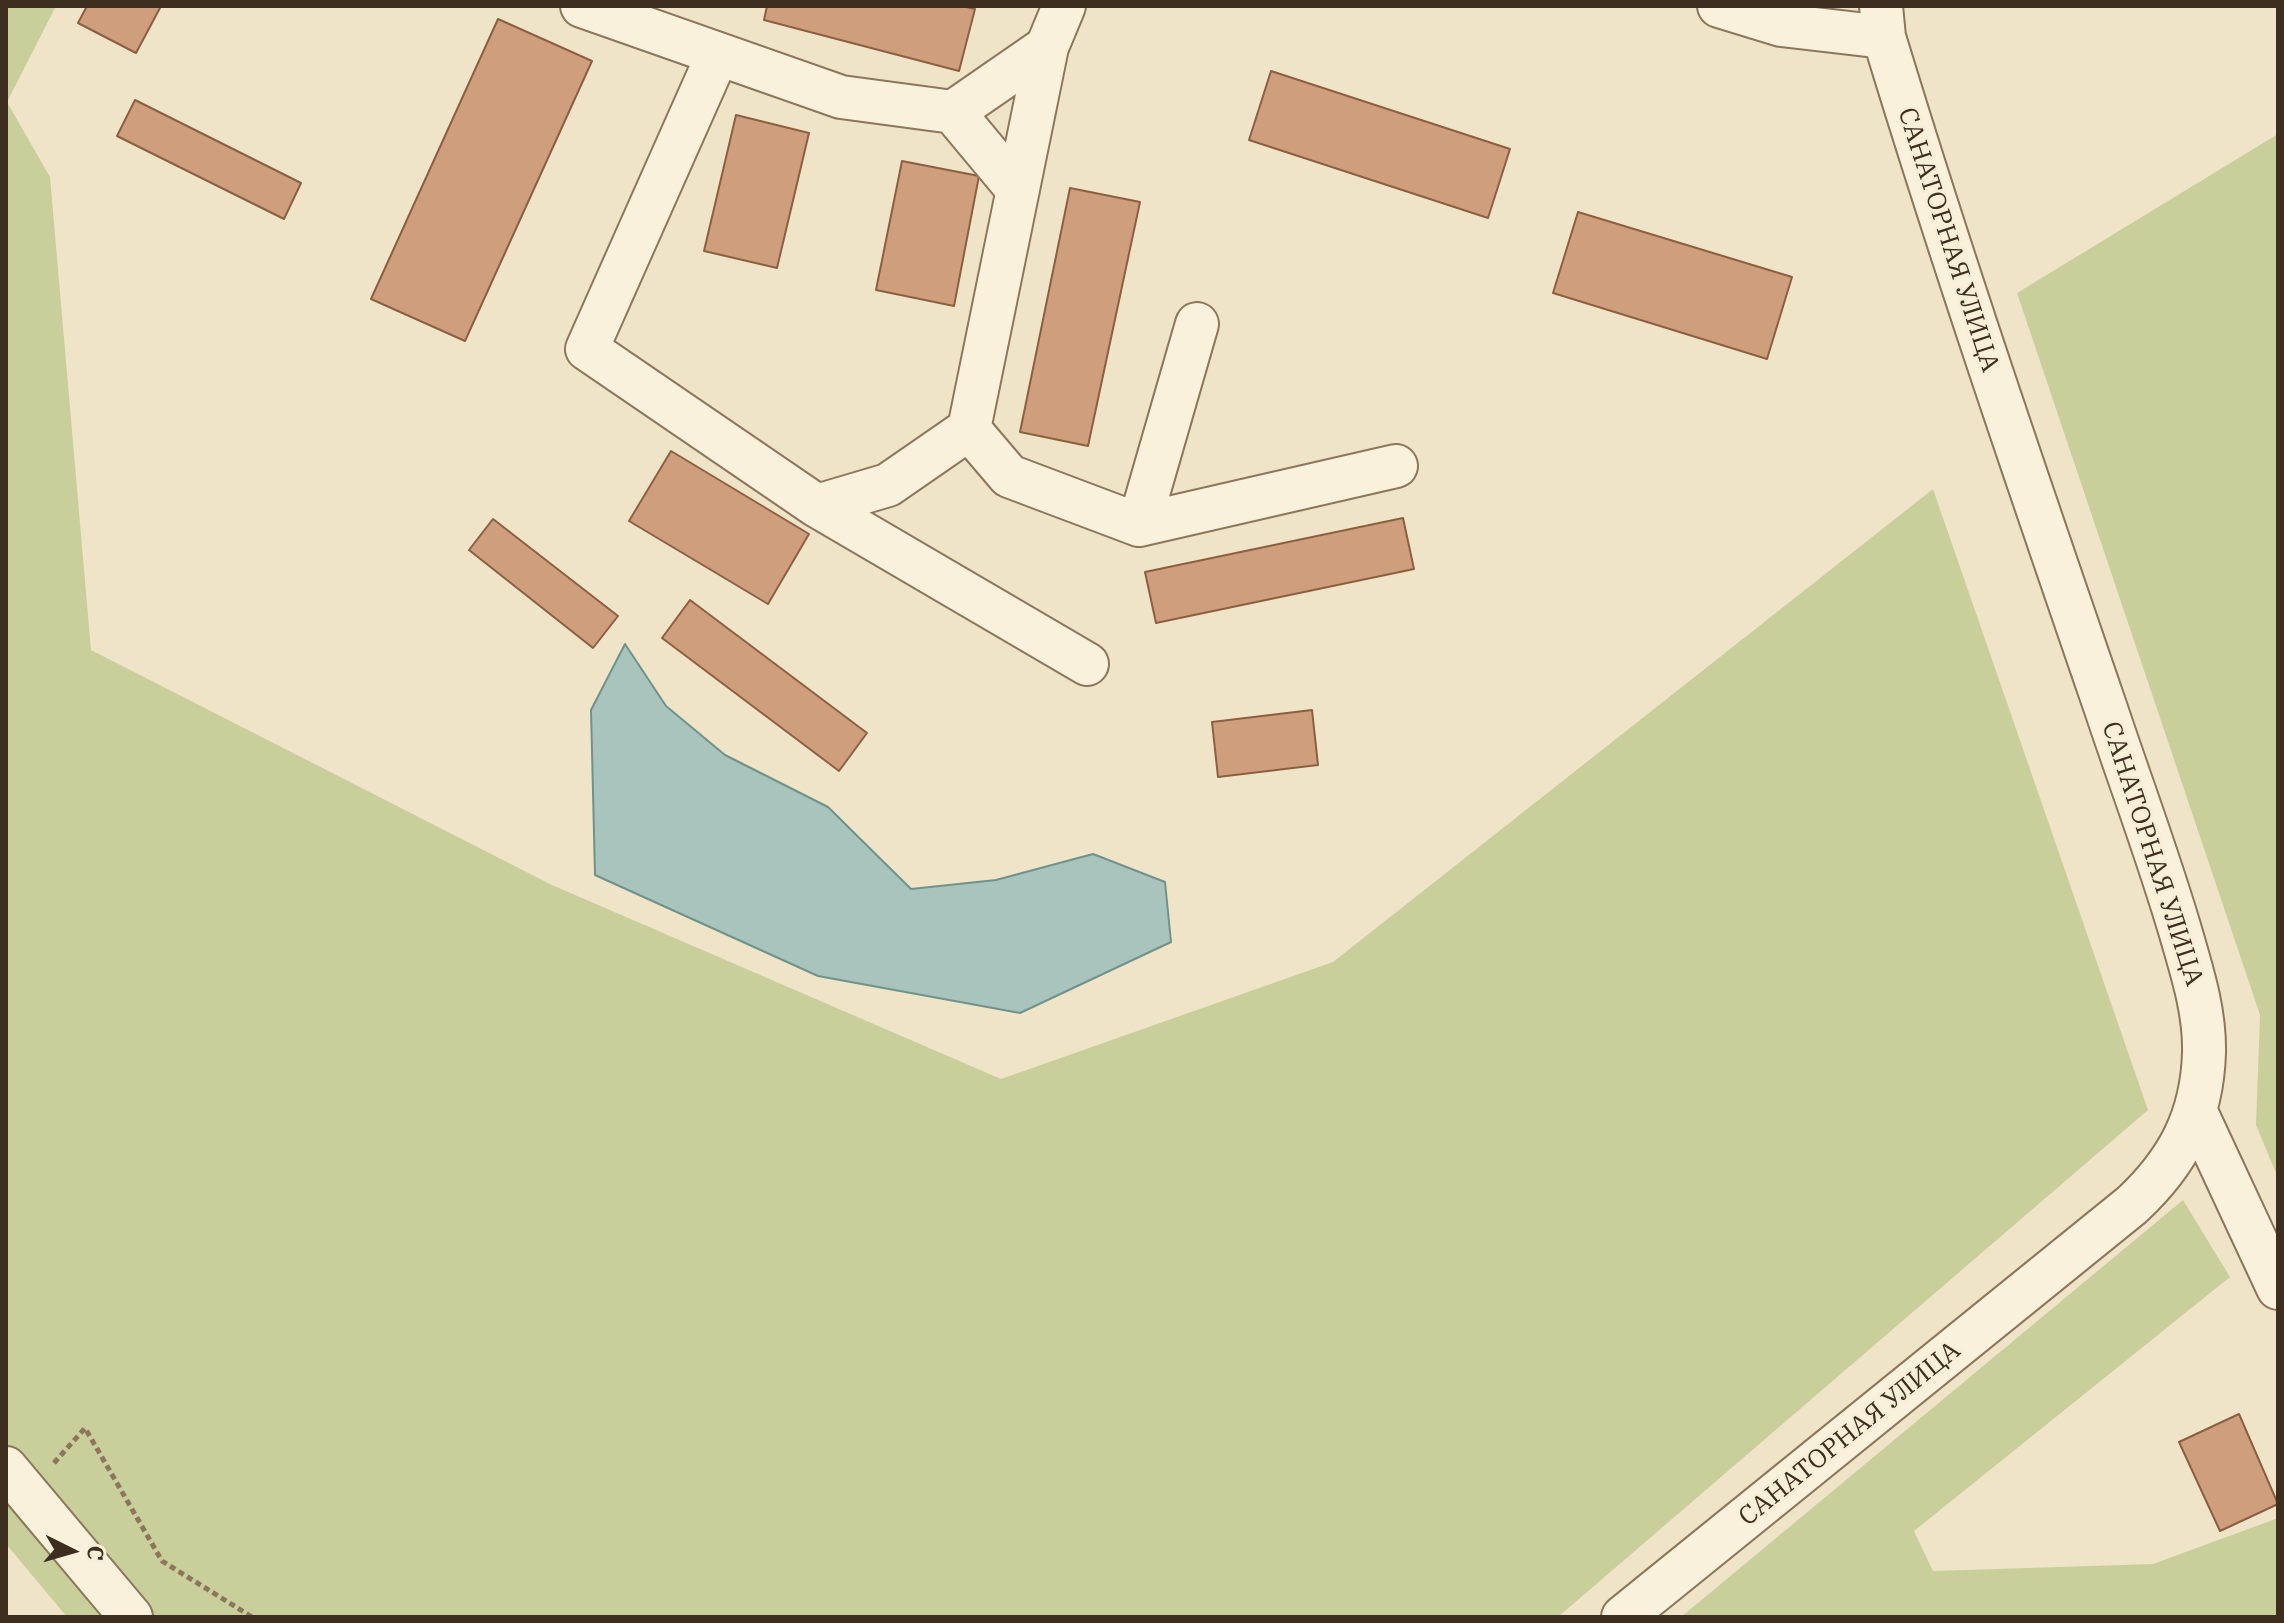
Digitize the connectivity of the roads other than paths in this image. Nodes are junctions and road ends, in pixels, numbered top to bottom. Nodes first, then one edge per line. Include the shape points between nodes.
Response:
1 (582, 6) edge
2 (1064, 6) edge
3 (1719, 6) edge
4 (1882, 22) edge
5 (1047, 47) junction
6 (718, 54) junction
7 (953, 112) junction
8 (1018, 190) junction
9 (1197, 324) dead end
10 (969, 429) junction
11 (1396, 466) dead end
12 (817, 506) junction
13 (1139, 525) junction
14 (1087, 664) dead end
15 (2196, 1112) junction
16 (2278, 1288) edge
17 (16, 1481) edge
18 (131, 1617) edge
19 (1623, 1617) edge

1 - 6 street
2 - 5 street
3 - 4 street via 1781,25
4 - 15 street, САНАТОРНАЯ УЛИЦА via 1960,285 2188,956 2203,1026
5 - 7 street
5 - 8 street
6 - 7 street via 841,97
6 - 12 street via 587,349
7 - 8 street
8 - 10 street
9 - 13 street
10 - 12 street via 888,485
10 - 13 street via 1009,476
11 - 13 street
12 - 14 street
15 - 16 street
15 - 19 street, САНАТОРНАЯ УЛИЦА via 2171,1164 2132,1205
17 - 18 street

